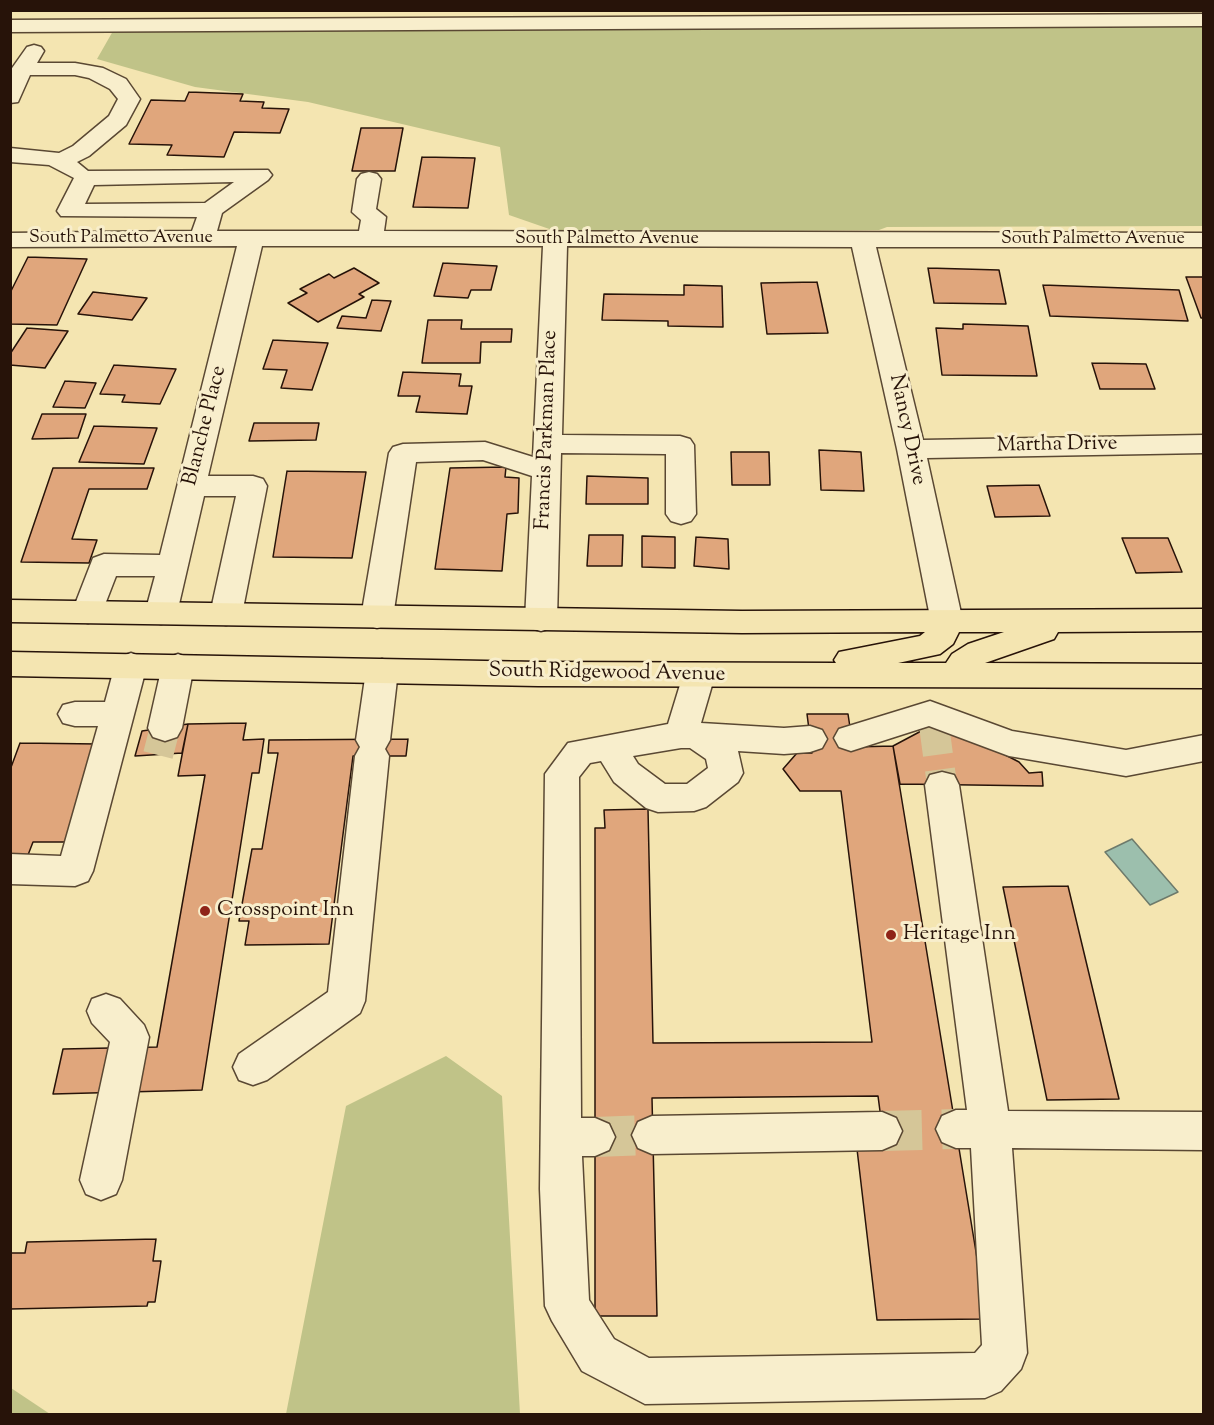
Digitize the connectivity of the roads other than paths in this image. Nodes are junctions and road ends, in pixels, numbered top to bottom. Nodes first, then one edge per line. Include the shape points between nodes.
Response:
1 (1145, 15) edge
2 (869, 16) edge
3 (271, 17) edge
4 (414, 17) edge
5 (55, 18) edge
6 (199, 18) edge
7 (1203, 20) edge
8 (10, 26) edge
9 (22, 69) junction
10 (10, 97) edge
11 (10, 154) edge
12 (60, 162) junction
13 (86, 178) junction
14 (369, 179) dead end
15 (211, 210) junction
16 (69, 211) junction
17 (55, 238) junction
18 (862, 238) junction
19 (202, 239) junction
20 (251, 239) junction
21 (10, 240) edge
22 (370, 240) junction
23 (1203, 240) edge
24 (555, 241) junction
25 (1203, 444) edge
26 (911, 448) junction
27 (546, 457) junction
28 (192, 486) junction
29 (681, 514) dead end
30 (172, 566) junction
31 (10, 611) edge
32 (88, 612) junction
33 (161, 613) junction
34 (226, 614) junction
35 (377, 617) junction
36 (541, 620) junction
37 (1203, 620) edge
38 (1074, 621) junction
39 (947, 622) junction
40 (10, 664) edge
41 (132, 665) junction
42 (178, 666) junction
43 (382, 671) junction
44 (699, 675) junction
45 (763, 675) junction
46 (942, 675) junction
47 (1202, 681) edge
48 (75, 714) dead end
49 (118, 714) junction
50 (932, 719) junction
51 (165, 728) tunnel mouth
52 (689, 735) junction
53 (851, 738) dead end
54 (810, 739) dead end
55 (609, 747) junction
56 (1203, 748) edge
57 (942, 785) tunnel mouth
58 (10, 869) edge
59 (106, 1011) dead end
60 (253, 1067) dead end
61 (973, 1129) junction
62 (882, 1131) tunnel mouth
63 (1203, 1131) edge
64 (652, 1135) tunnel mouth
65 (101, 1180) dead end

1 - 2 street
1 - 7 street
2 - 4 street
3 - 4 street
3 - 6 street
5 - 6 street
5 - 8 street
5 - 9 street
9 - 10 street
9 - 12 street via 95,73 118,84 129,99 118,120 81,151
11 - 12 street
12 - 13 street
13 - 15 street via 260,175
13 - 16 street
14 - 22 street via 364,212 374,218
15 - 16 street
15 - 19 street
16 - 17 street
17 - 19 street, South Palmetto Avenue
17 - 21 street, South Palmetto Avenue
18 - 23 street, South Palmetto Avenue
18 - 24 street, South Palmetto Avenue
18 - 26 street, Nancy Drive
19 - 20 street, South Palmetto Avenue
20 - 22 street, South Palmetto Avenue
20 - 28 street, Blanche Place
22 - 24 street, South Palmetto Avenue
24 - 27 street, Francis Parkman Place
25 - 26 street, Martha Drive
26 - 39 street, Nancy Drive
27 - 29 street via 680,445
27 - 35 street via 485,451 403,453
27 - 36 street, Francis Parkman Place
28 - 30 street, Blanche Place
28 - 34 street via 253,486
30 - 32 street via 104,565
30 - 33 street, Blanche Place
31 - 32 main road
32 - 33 main road
33 - 34 main road
34 - 35 main road
35 - 36 main road
36 - 39 main road
37 - 38 main road
38 - 39 main road
38 - 46 main road via 979,652
39 - 45 main road via 942,636 929,646
40 - 41 main road, South Ridgewood Avenue
41 - 42 main road, South Ridgewood Avenue
41 - 49 street
42 - 43 main road, South Ridgewood Avenue
42 - 51 street
43 - 44 main road, South Ridgewood Avenue
43 - 60 street via 346,1001
44 - 45 main road, South Ridgewood Avenue
44 - 52 street
45 - 46 main road, South Ridgewood Avenue
46 - 47 main road, South Ridgewood Avenue
46 - 50 street
48 - 49 street
49 - 58 street via 75,871
50 - 53 street
50 - 56 street via 1009,743 1126,763
52 - 54 street
52 - 55 street
52 - 55 street via 722,752 726,773 694,797 658,798 626,773
55 - 61 street via 580,752 562,774 578,1137 567,1306 598,1355 645,1381 985,1375 1005,1353
57 - 61 street
59 - 65 street via 130,1037
61 - 63 street
62 - 64 street

